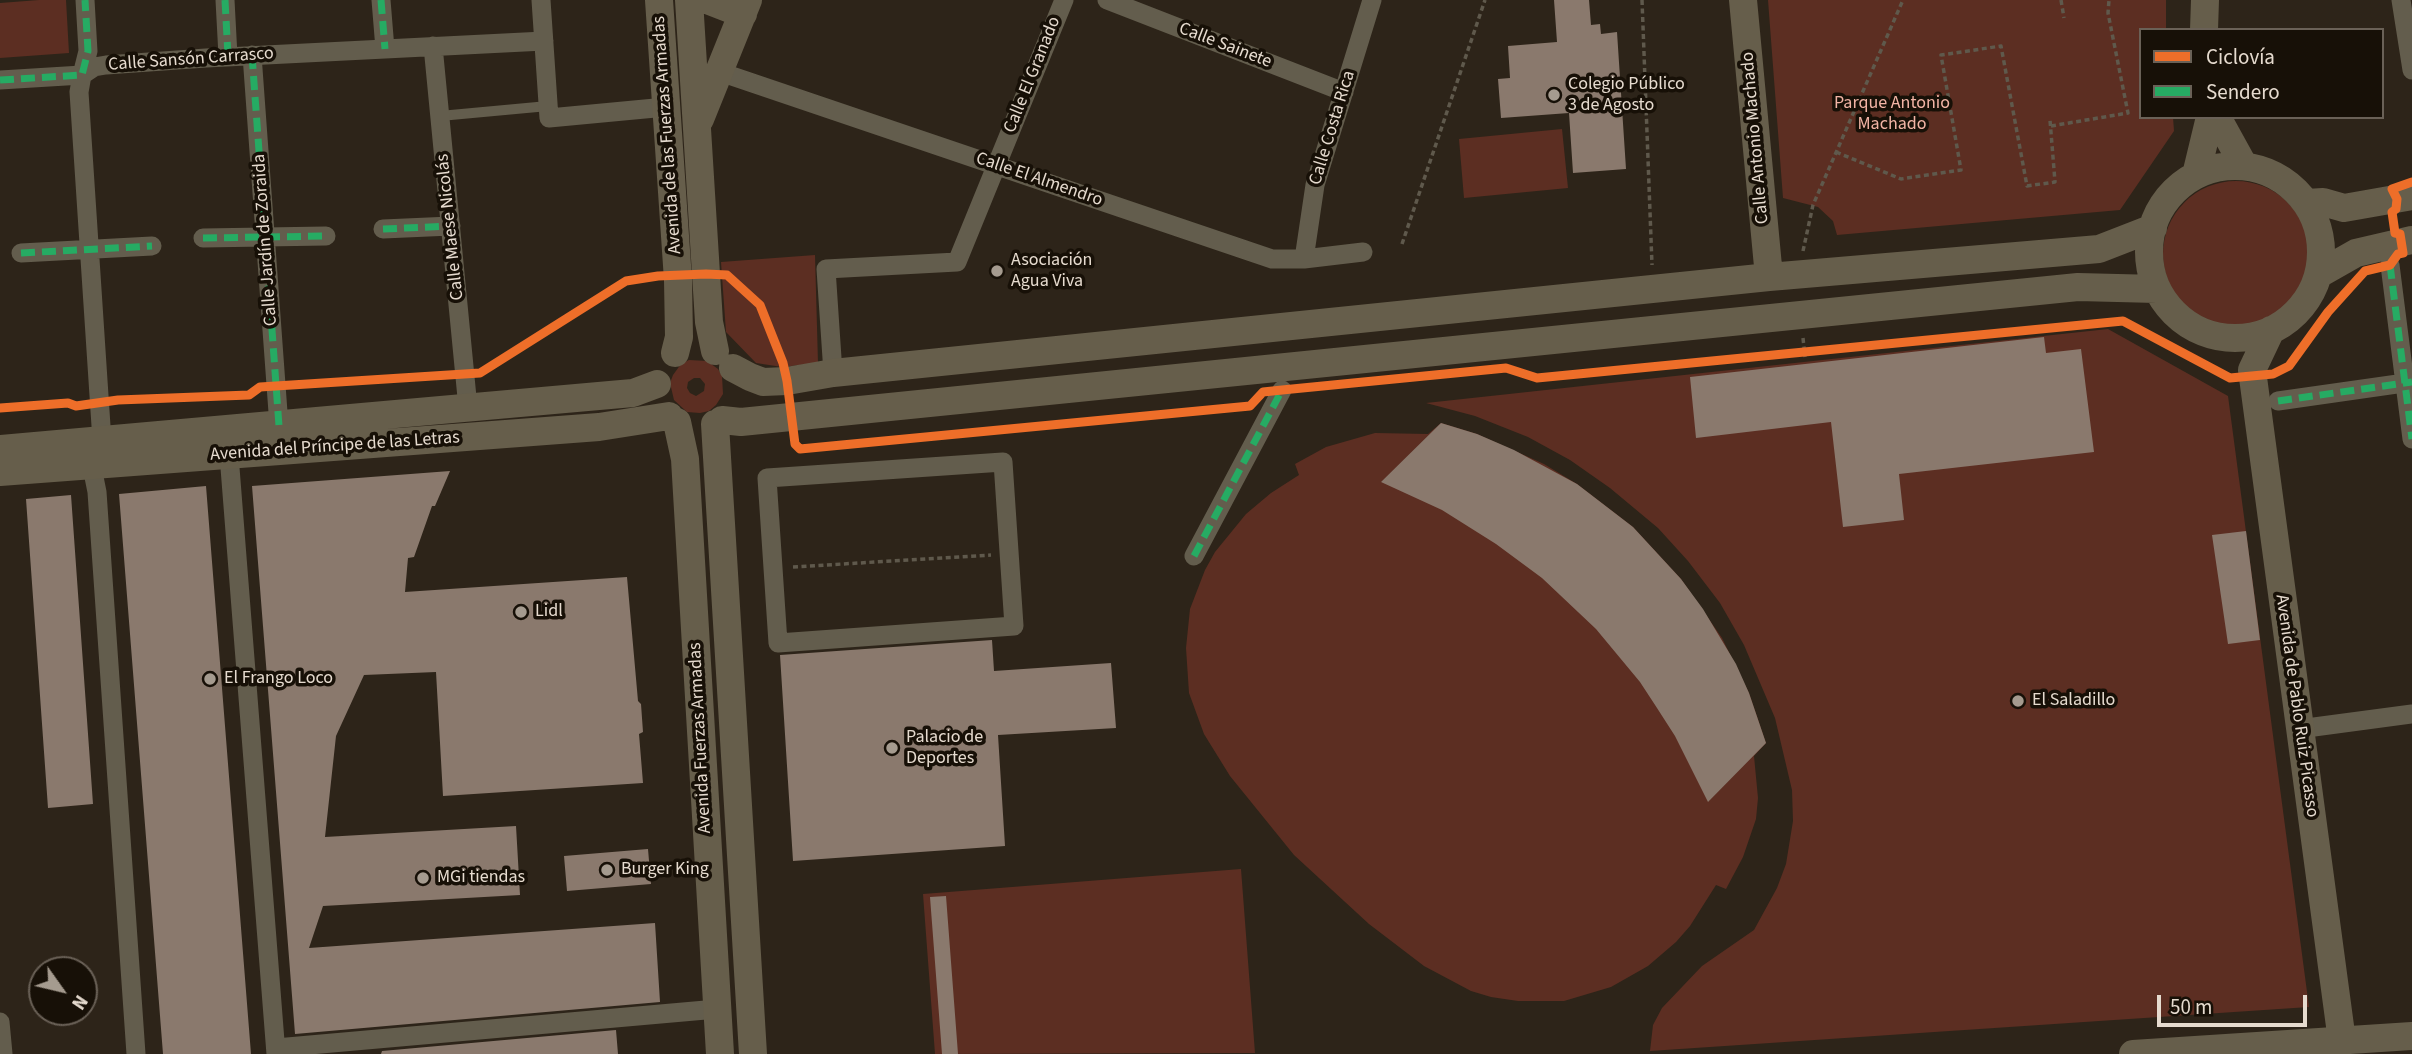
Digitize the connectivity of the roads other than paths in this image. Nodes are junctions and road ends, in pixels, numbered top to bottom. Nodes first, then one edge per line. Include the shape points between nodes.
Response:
1 (85, 0) edge
2 (225, 0) edge
3 (381, 0) edge
4 (541, 0) edge
5 (659, 0) edge
6 (689, 0) edge
7 (706, 0) edge
8 (1064, 0) edge
9 (1107, 0) edge
10 (1372, 0) edge
11 (1743, 0) edge
12 (2205, 0) edge
13 (2401, 0) edge
14 (746, 7) edge
15 (2204, 28) edge
16 (2409, 36) edge
17 (544, 41) junction
18 (433, 47) junction
19 (385, 49) junction
20 (252, 55) junction
21 (228, 56) junction
22 (2412, 70) edge
23 (720, 72) junction
24 (82, 75) junction
25 (0, 80) edge
26 (1343, 92) junction
27 (548, 106) junction
28 (666, 107) junction
29 (440, 116) junction
30 (2210, 119) edge
31 (2218, 119) edge
32 (698, 125) junction
33 (996, 166) junction
34 (2244, 166) junction
35 (2196, 175) junction
36 (2412, 196) edge
37 (2307, 203) junction
38 (451, 226) junction
39 (383, 229) dead end
40 (2153, 229) junction
41 (326, 236) dead end
42 (265, 237) junction
43 (203, 238) dead end
44 (2412, 240) edge
45 (152, 246) dead end
46 (89, 250) junction
47 (1363, 252) dead end
48 (21, 253) dead end
49 (1304, 259) junction
50 (2390, 265) dead end
51 (2319, 274) junction
52 (1769, 277) junction
53 (2157, 289) junction
54 (2271, 330) junction
55 (2214, 335) junction
56 (675, 353) junction
57 (724, 359) junction
58 (2252, 370) junction
59 (833, 373) junction
60 (2408, 383) edge
61 (657, 384) junction
62 (1282, 390) dead end
63 (2278, 401) dead end
64 (468, 408) junction
65 (673, 419) junction
66 (718, 421) junction
67 (279, 426) junction
68 (2412, 439) edge
69 (0, 449) edge
70 (97, 454) junction
71 (229, 455) junction
72 (0, 472) edge
73 (1194, 556) dead end
74 (773, 568) joint
75 (2412, 713) edge
76 (2299, 729) junction
77 (717, 1009) junction
78 (0, 1022) edge
79 (2412, 1037) edge
80 (2343, 1047) edge
81 (276, 1051) edge
82 (3, 1054) edge
83 (136, 1054) edge
84 (720, 1054) edge
85 (753, 1054) edge
86 (2133, 1054) edge

1 - 24 street via 88,51
2 - 21 street
3 - 19 street
4 - 17 street
5 - 28 street, Avenida de las Fuerzas Armadas
6 - 32 street, Avenida de las Fuerzas Armadas
7 - 14 street
8 - 33 street, Calle El Granado
9 - 26 street, Calle Sainete
10 - 26 street, Calle Costa Rica
11 - 52 street, Calle Antonio Machado
12 - 15 street
13 - 16 street
14 - 23 street
16 - 22 street
17 - 18 street, Calle Sansón Carrasco
17 - 27 street
18 - 19 street, Calle Sansón Carrasco
18 - 29 street, Calle Maese Nicolás
19 - 20 street, Calle Sansón Carrasco
20 - 21 street, Calle Sansón Carrasco
20 - 42 street, Calle Jardín de Zoraida
21 - 24 street, Calle Sansón Carrasco via 106,65
23 - 32 street
23 - 33 street, Calle El Almendro
24 - 25 street, Calle Sansón Carrasco
24 - 46 street via 79,92
26 - 49 street, Calle Costa Rica via 1315,185
27 - 28 street via 549,118
27 - 29 lane
28 - 56 street, Avenida de las Fuerzas Armadas via 678,280 680,337
29 - 38 street, Calle Maese Nicolás
30 - 35 street
31 - 34 street
32 - 57 street, Avenida de las Fuerzas Armadas via 709,322
33 - 49 street, Calle El Almendro via 1272,259
33 - 59 street, Calle El Granado via 957,262 826,269
34 - 35 street via 2219,167
34 - 37 street via 2290,184
35 - 40 street via 2169,197
36 - 37 street via 2344,208
37 - 51 street via 2318,225 2322,249
38 - 39 street
38 - 64 street, Calle Maese Nicolás
40 - 52 street via 2099,249
40 - 53 street via 2151,270
41 - 42 street
42 - 43 street
42 - 67 street, Calle Jardín de Zoraida
44 - 51 street via 2357,253
45 - 46 street
46 - 48 street
46 - 70 street
47 - 49 street, Calle El Almendro
50 - 60 street
51 - 54 street via 2309,297 2292,317
52 - 59 street
53 - 55 street via 2181,319
53 - 66 street via 2078,287
54 - 55 street via 2253,337
54 - 58 street
55 - 58 street
56 - 57 street via 691,347
56 - 61 street
57 - 59 street via 763,382
57 - 66 street via 738,381 737,396
58 - 76 street, Avenida de Pablo Ruiz Picasso
60 - 63 street
60 - 68 street
61 - 64 street, Avenida del Príncipe de las Letras via 633,393
61 - 65 street via 660,402
62 - 73 street
64 - 67 street, Avenida del Príncipe de las Letras
65 - 66 street via 695,428
65 - 71 street, Avenida del Príncipe de las Letras
65 - 77 street, Avenida Fuerzas Armadas via 685,459
66 - 85 street, Avenida Fuerzas Armadas
67 - 70 street, Avenida del Príncipe de las Letras
69 - 70 street, Avenida del Príncipe de las Letras
70 - 71 street, Avenida del Príncipe de las Letras
70 - 72 street, Avenida del Príncipe de las Letras
70 - 83 street
71 - 81 street
74 - 74 street via 778,643 1014,626 1003,462 767,478
75 - 76 street
76 - 80 street, Avenida de Pablo Ruiz Picasso
77 - 81 street
77 - 84 street, Avenida Fuerzas Armadas
78 - 82 street
79 - 80 street
80 - 86 street

